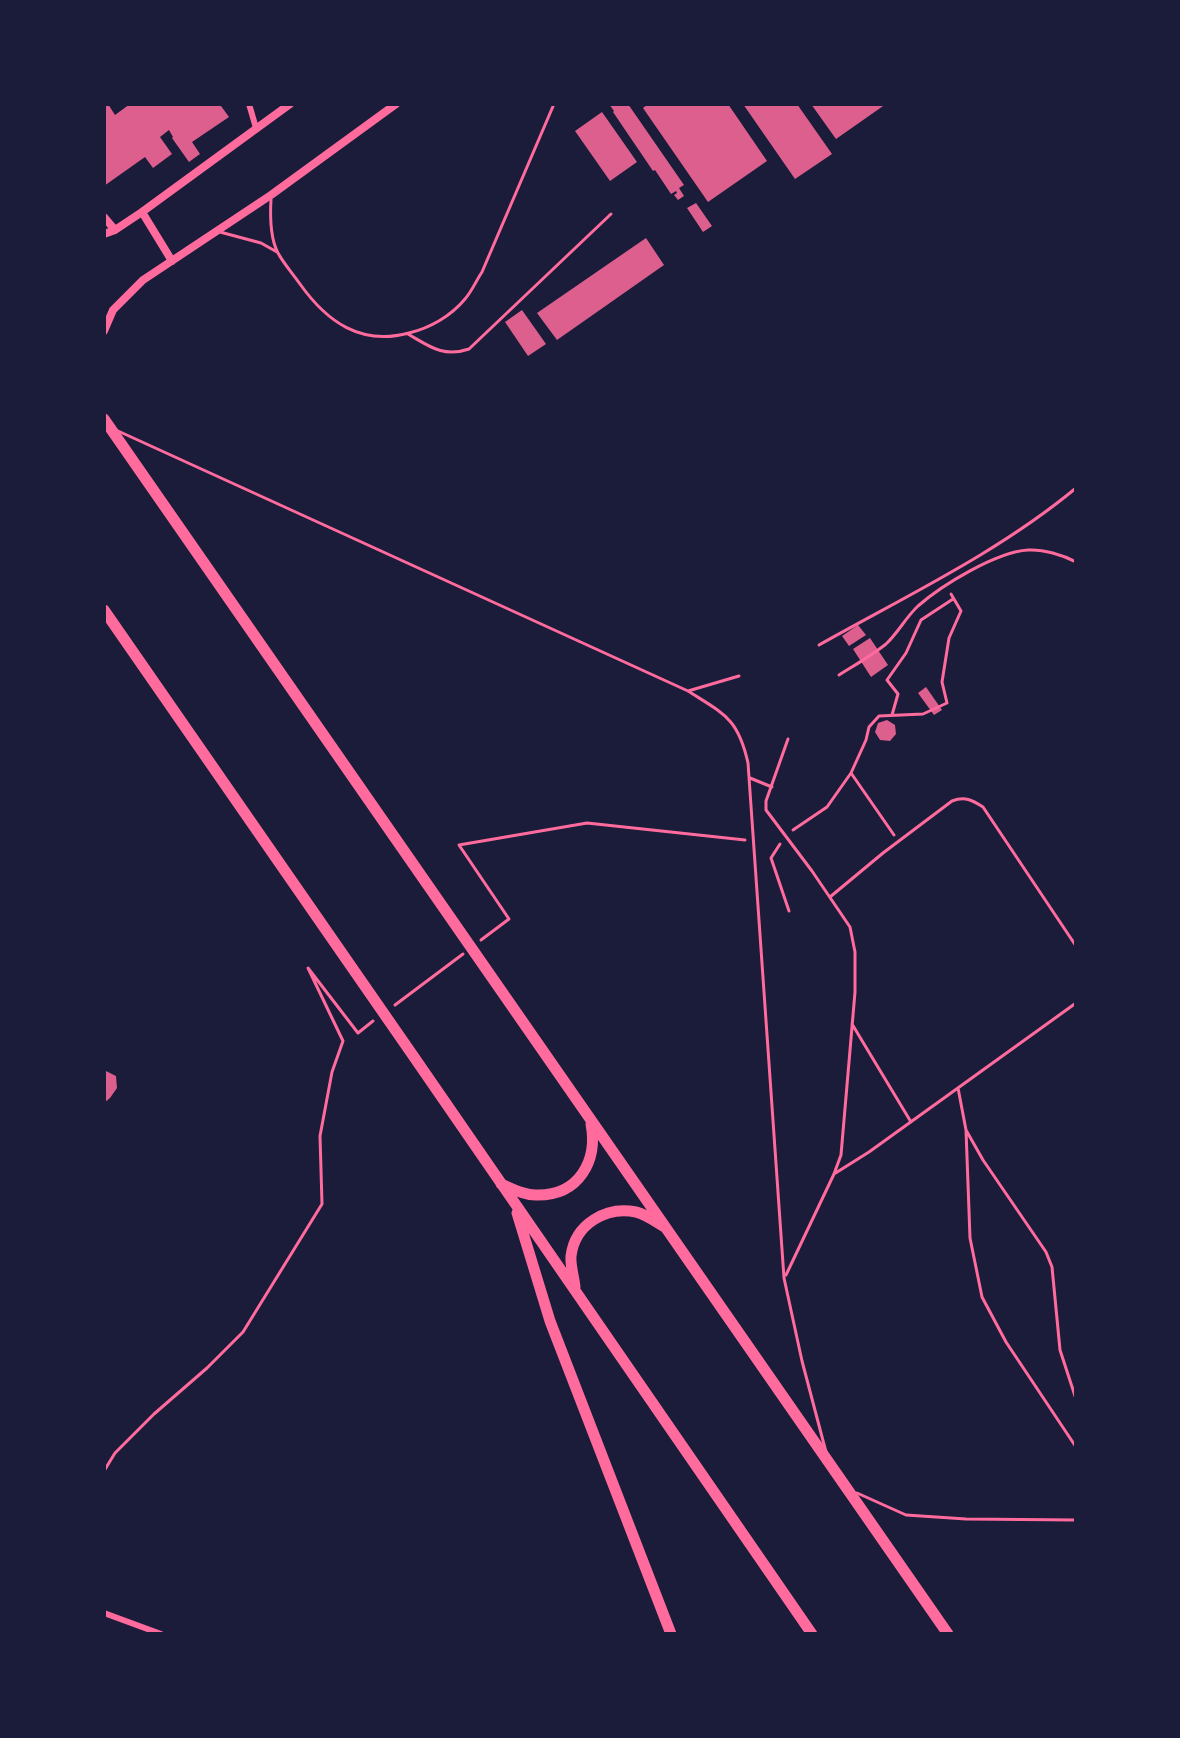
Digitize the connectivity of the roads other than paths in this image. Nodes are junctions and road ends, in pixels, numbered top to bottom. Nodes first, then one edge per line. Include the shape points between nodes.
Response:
1 (249, 104) edge
2 (290, 104) edge
3 (396, 104) edge
4 (554, 104) edge
5 (256, 128) junction
6 (271, 195) junction
7 (142, 212) junction
8 (611, 214) dead end
9 (104, 217) edge
10 (115, 230) junction
11 (217, 231) junction
12 (104, 234) edge
13 (277, 252) junction
14 (172, 261) junction
15 (104, 331) edge
16 (408, 334) junction
17 (107, 424) edge
18 (1076, 488) edge
19 (1076, 562) edge
20 (104, 610) edge
21 (819, 645) dead end
22 (839, 675) dead end
23 (739, 676) dead end
24 (688, 691) junction
25 (788, 739) dead end
26 (750, 778) junction
27 (772, 787) junction
28 (830, 897) junction
29 (1076, 946) edge
30 (1076, 1003) edge
31 (852, 1024) junction
32 (958, 1088) junction
33 (590, 1118) junction
34 (911, 1122) junction
35 (966, 1130) junction
36 (834, 1174) junction
37 (501, 1184) junction
38 (513, 1201) junction
39 (667, 1228) junction
40 (784, 1278) junction
41 (576, 1289) junction
42 (1076, 1399) edge
43 (1076, 1447) edge
44 (831, 1467) junction
45 (848, 1490) junction
46 (1076, 1520) edge
47 (104, 1613) edge
48 (161, 1634) edge
49 (671, 1634) edge
50 (812, 1634) edge
51 (948, 1634) edge

1 - 5 street
2 - 5 street
3 - 6 street
4 - 16 lane via 466,298 448,316
5 - 7 street
6 - 11 street
6 - 13 lane
7 - 10 street
7 - 14 street
8 - 16 lane via 469,349 437,351
9 - 10 street
10 - 12 street
11 - 13 lane
11 - 14 street
13 - 16 lane via 307,293 345,328 367,336
14 - 15 street via 113,310
17 - 24 lane
17 - 33 highway
18 - 21 lane via 977,556
19 - 22 lane via 1031,550 983,565 918,606 888,642
20 - 37 highway
23 - 24 lane
24 - 26 lane via 736,727
25 - 27 lane
26 - 27 lane
26 - 40 lane
27 - 28 lane via 766,810
28 - 29 lane via 962,797 983,807
28 - 31 lane via 850,927 855,952
30 - 32 lane
31 - 34 lane
31 - 36 lane via 841,1155
32 - 34 lane
32 - 35 lane
33 - 37 highway via 593,1150 573,1184 535,1196
33 - 39 highway
34 - 36 lane
35 - 42 lane via 1046,1252 1060,1350
35 - 43 lane via 970,1238 982,1297
36 - 40 lane
37 - 38 highway
38 - 41 highway
38 - 49 highway via 550,1321
39 - 41 highway via 640,1212 617,1210 595,1218 579,1234 571,1256
39 - 44 highway
40 - 44 lane
41 - 50 highway
44 - 45 highway
45 - 46 lane via 906,1515
45 - 51 highway
47 - 48 street

